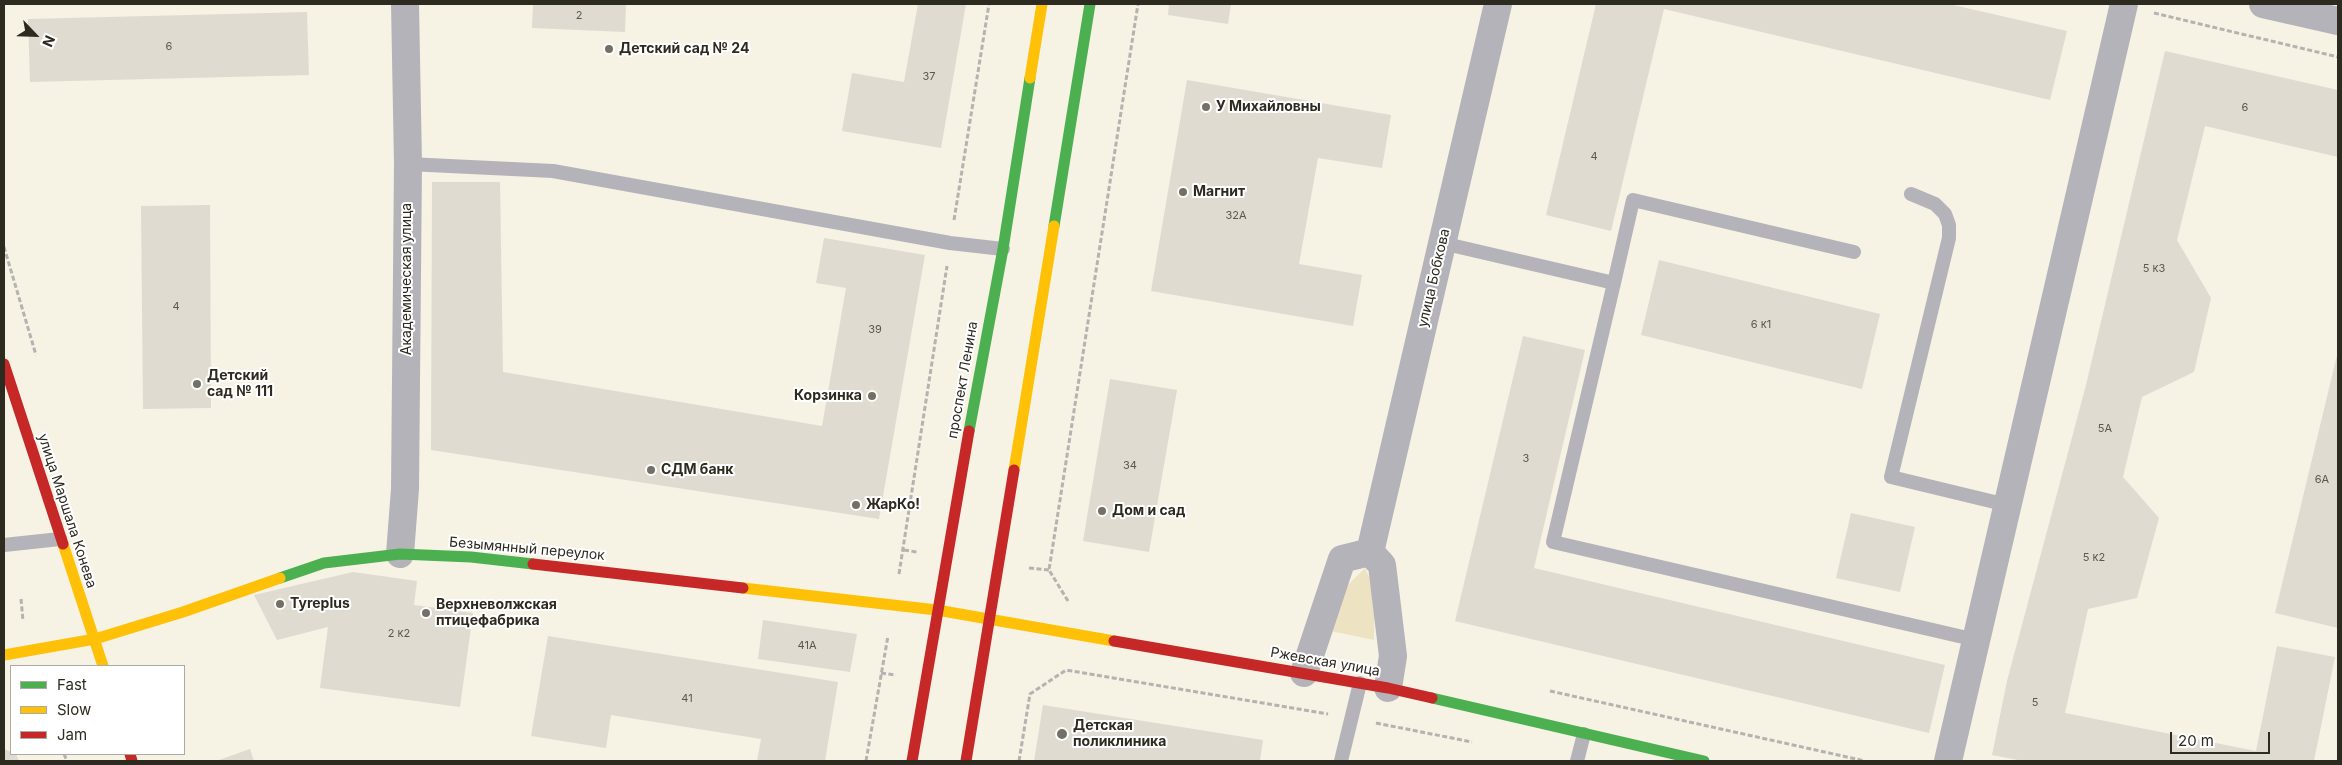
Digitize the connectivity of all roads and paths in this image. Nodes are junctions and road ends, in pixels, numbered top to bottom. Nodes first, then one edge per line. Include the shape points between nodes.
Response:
1 (405, 4) edge
2 (989, 4) edge
3 (1042, 4) edge
4 (1090, 4) edge
5 (1138, 4) edge
6 (1498, 4) edge
7 (2263, 4) edge
8 (2124, 5) edge
9 (2304, 8) edge
10 (2338, 21) edge
11 (2338, 57) edge
12 (408, 164) junction
13 (1911, 194) dead end
14 (950, 243) junction
15 (1442, 243) junction
16 (1002, 249) junction
17 (1854, 252) dead end
18 (1614, 283) junction
19 (4, 364) edge
20 (2007, 505) junction
21 (60, 539) junction
22 (4, 545) edge
23 (904, 550) dead end
24 (1370, 552) junction
25 (400, 554) junction
26 (1048, 570) dead end
27 (937, 610) junction
28 (988, 618) junction
29 (95, 639) junction
30 (1976, 640) junction
31 (4, 655) edge
32 (103, 665) edge
33 (1304, 674) junction
34 (900, 676) dead end
35 (1360, 683) junction
36 (1388, 688) junction
37 (1351, 718) junction
38 (1584, 734) junction
39 (1474, 742) dead end
40 (866, 761) edge
41 (912, 761) edge
42 (966, 761) edge
43 (1019, 761) edge
44 (1341, 761) edge
45 (1577, 761) edge
46 (1704, 761) edge
47 (1948, 761) edge

1 - 12 street, Академическая улица
2 - 14 path
3 - 16 main road, проспект Ленина
4 - 28 main road
5 - 26 path
6 - 15 street, улица Бобкова
7 - 9 street
8 - 11 path
8 - 20 street
9 - 10 street
12 - 14 lane via 553,171
12 - 25 street, Академическая улица via 405,489
13 - 20 lane via 1935,204 1945,214 1949,238 1890,477
14 - 16 lane
14 - 23 path
15 - 18 lane
15 - 24 street, улица Бобкова
16 - 27 main road, проспект Ленина
17 - 18 lane via 1633,200
18 - 30 lane via 1553,542
19 - 21 main road, улица Маршала Конева
20 - 30 street
21 - 22 lane
21 - 29 main road, улица Маршала Конева
24 - 33 street via 1342,559
24 - 36 street via 1382,565 1393,656
25 - 27 main road, Безымянный переулок via 471,557
25 - 29 main road, Безымянный переулок via 324,563
27 - 28 main road, Ржевская улица
27 - 41 main road, проспект Ленина
28 - 33 main road, Ржевская улица
28 - 42 main road
29 - 31 main road, Безымянный переулок
29 - 32 main road, улица Маршала Конева
30 - 47 street
33 - 35 main road, Ржевская улица
34 - 40 path via 881,673
35 - 36 main road, Ржевская улица
35 - 37 lane
36 - 38 main road, Ржевская улица
37 - 39 path
37 - 43 path via 1066,670 1030,694
37 - 44 lane
38 - 45 lane
38 - 46 main road, Ржевская улица

